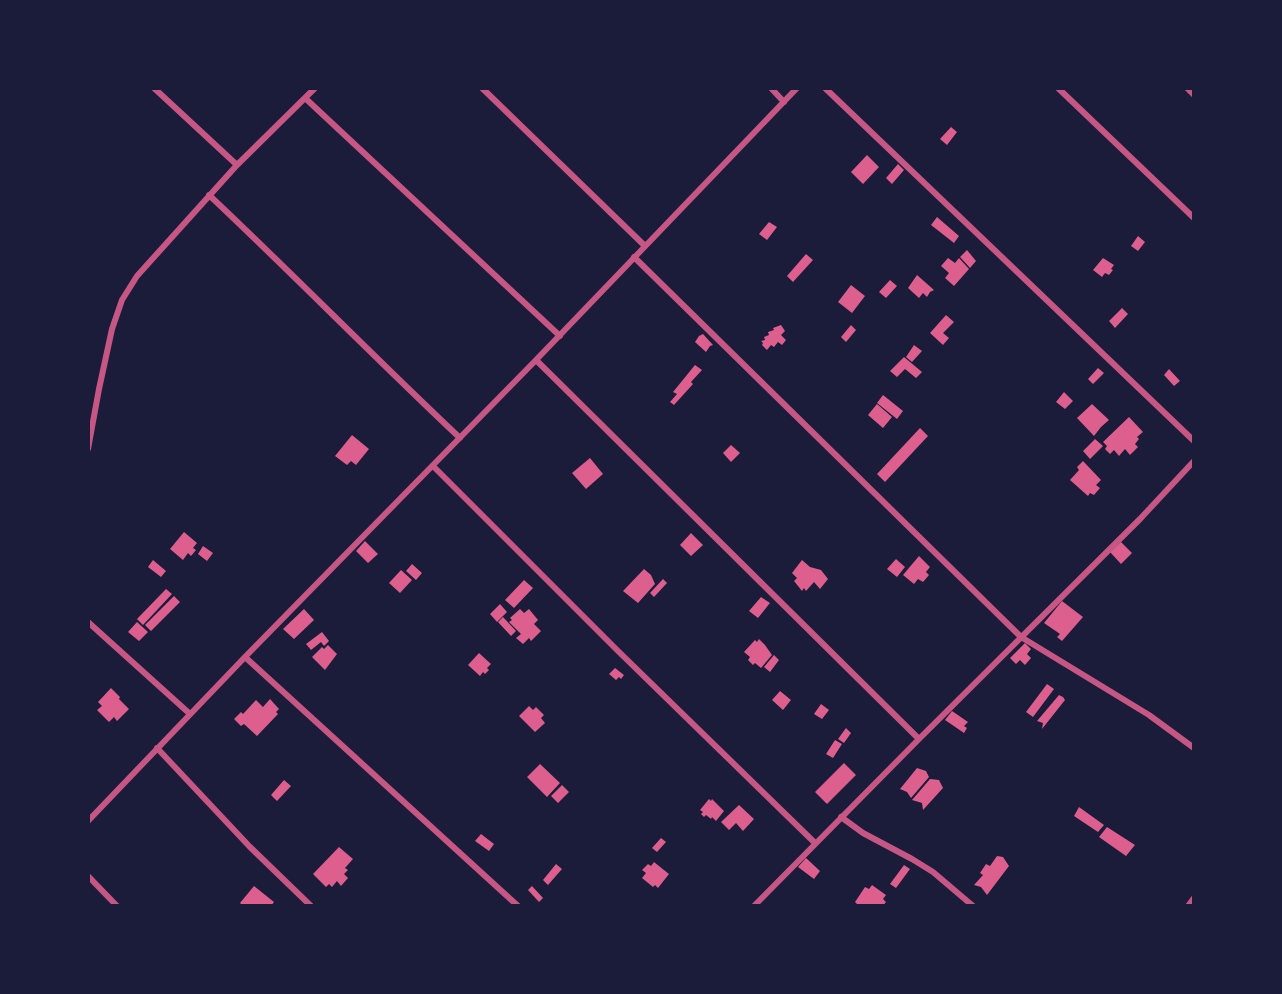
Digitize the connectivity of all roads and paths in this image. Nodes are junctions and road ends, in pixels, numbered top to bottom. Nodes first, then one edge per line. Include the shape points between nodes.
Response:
1 (153, 88) edge
2 (315, 88) edge
3 (482, 88) edge
4 (771, 88) edge
5 (797, 88) edge
6 (825, 88) edge
7 (1058, 88) edge
8 (1186, 88) edge
9 (1194, 95) edge
10 (305, 98) junction
11 (784, 102) junction
12 (237, 165) junction
13 (209, 195) junction
14 (1193, 218) edge
15 (645, 246) junction
16 (634, 257) junction
17 (560, 336) junction
18 (537, 360) junction
19 (90, 420) edge
20 (460, 438) junction
21 (1194, 441) edge
22 (88, 449) edge
23 (1194, 461) edge
24 (433, 466) junction
25 (88, 622) edge
26 (1021, 637) junction
27 (244, 657) junction
28 (190, 714) junction
29 (919, 739) junction
30 (157, 748) junction
31 (1194, 748) edge
32 (841, 817) junction
33 (88, 821) edge
34 (815, 843) junction
35 (88, 876) edge
36 (1194, 898) edge
37 (117, 906) edge
38 (311, 906) edge
39 (518, 906) edge
40 (754, 906) edge
41 (973, 906) edge
42 (1188, 906) edge

1 - 12 street
2 - 10 street
3 - 15 street
4 - 11 street
5 - 11 street
6 - 21 street
7 - 14 street
8 - 9 street
10 - 12 street
10 - 17 street
11 - 15 street
12 - 13 street
13 - 19 street via 137,276 122,300
13 - 20 street
15 - 16 street
16 - 17 street
16 - 26 street
17 - 18 street
18 - 20 street
18 - 29 street
19 - 22 street
20 - 24 street
23 - 26 street
24 - 27 street
24 - 34 street
25 - 28 street
26 - 29 street
26 - 31 street via 1149,715
27 - 28 street
27 - 39 street
28 - 30 street
29 - 32 street
30 - 33 street
30 - 38 street
32 - 34 street
32 - 41 street via 933,872
34 - 40 street
35 - 37 street
36 - 42 street

